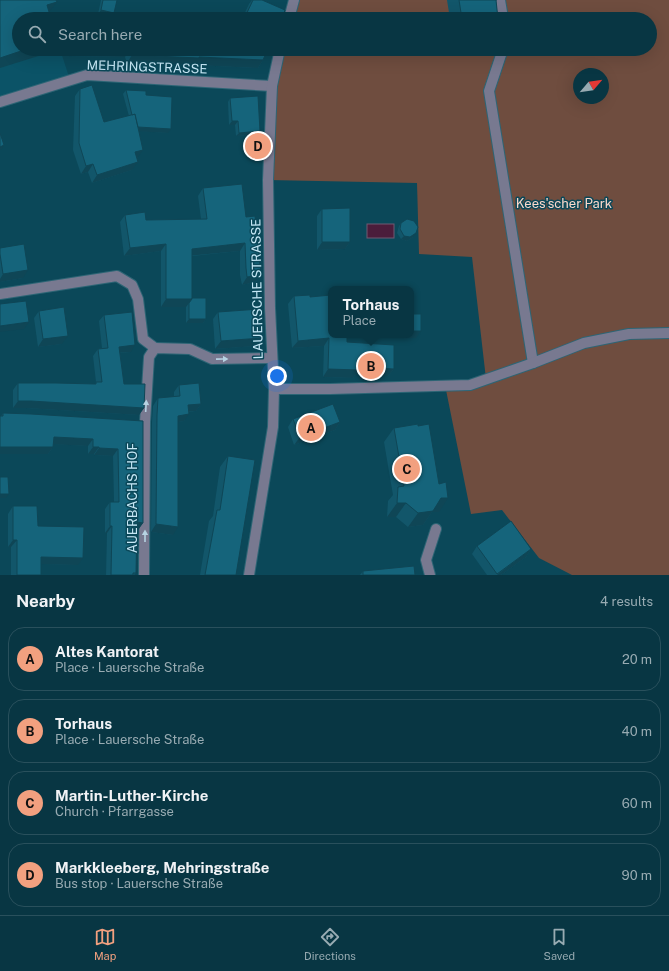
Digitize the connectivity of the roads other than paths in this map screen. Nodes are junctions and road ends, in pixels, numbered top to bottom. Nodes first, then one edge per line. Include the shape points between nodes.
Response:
1 (294, 0) edge
2 (500, 0) edge
3 (291, 12) edge
4 (502, 12) edge
5 (278, 56) edge
6 (501, 56) edge
7 (272, 86) junction
8 (0, 102) edge
9 (0, 294) edge
10 (669, 334) edge
11 (155, 348) junction
12 (272, 358) junction
13 (533, 363) junction
14 (274, 389) junction
15 (436, 529) dead end
16 (144, 575) edge
17 (249, 575) edge
18 (430, 575) edge

1 - 3 street
2 - 4 street
5 - 7 street, LAUERSCHE STRASSE
6 - 13 street via 489,91
7 - 8 street, MEHRINGSTRASSE via 87,75
7 - 12 street, LAUERSCHE STRASSE via 268,180
9 - 11 street via 117,276 132,285 138,299 143,339
10 - 13 street via 629,334 584,343
11 -> 12 street via 190,349 212,359
16 -> 11 street, AUERBACHS HOF via 141,422 149,357
12 - 14 street, LAUERSCHE STRASSE
13 - 14 street via 470,385
14 - 17 street, LAUERSCHE STRASSE via 273,427
15 - 18 street via 426,560

